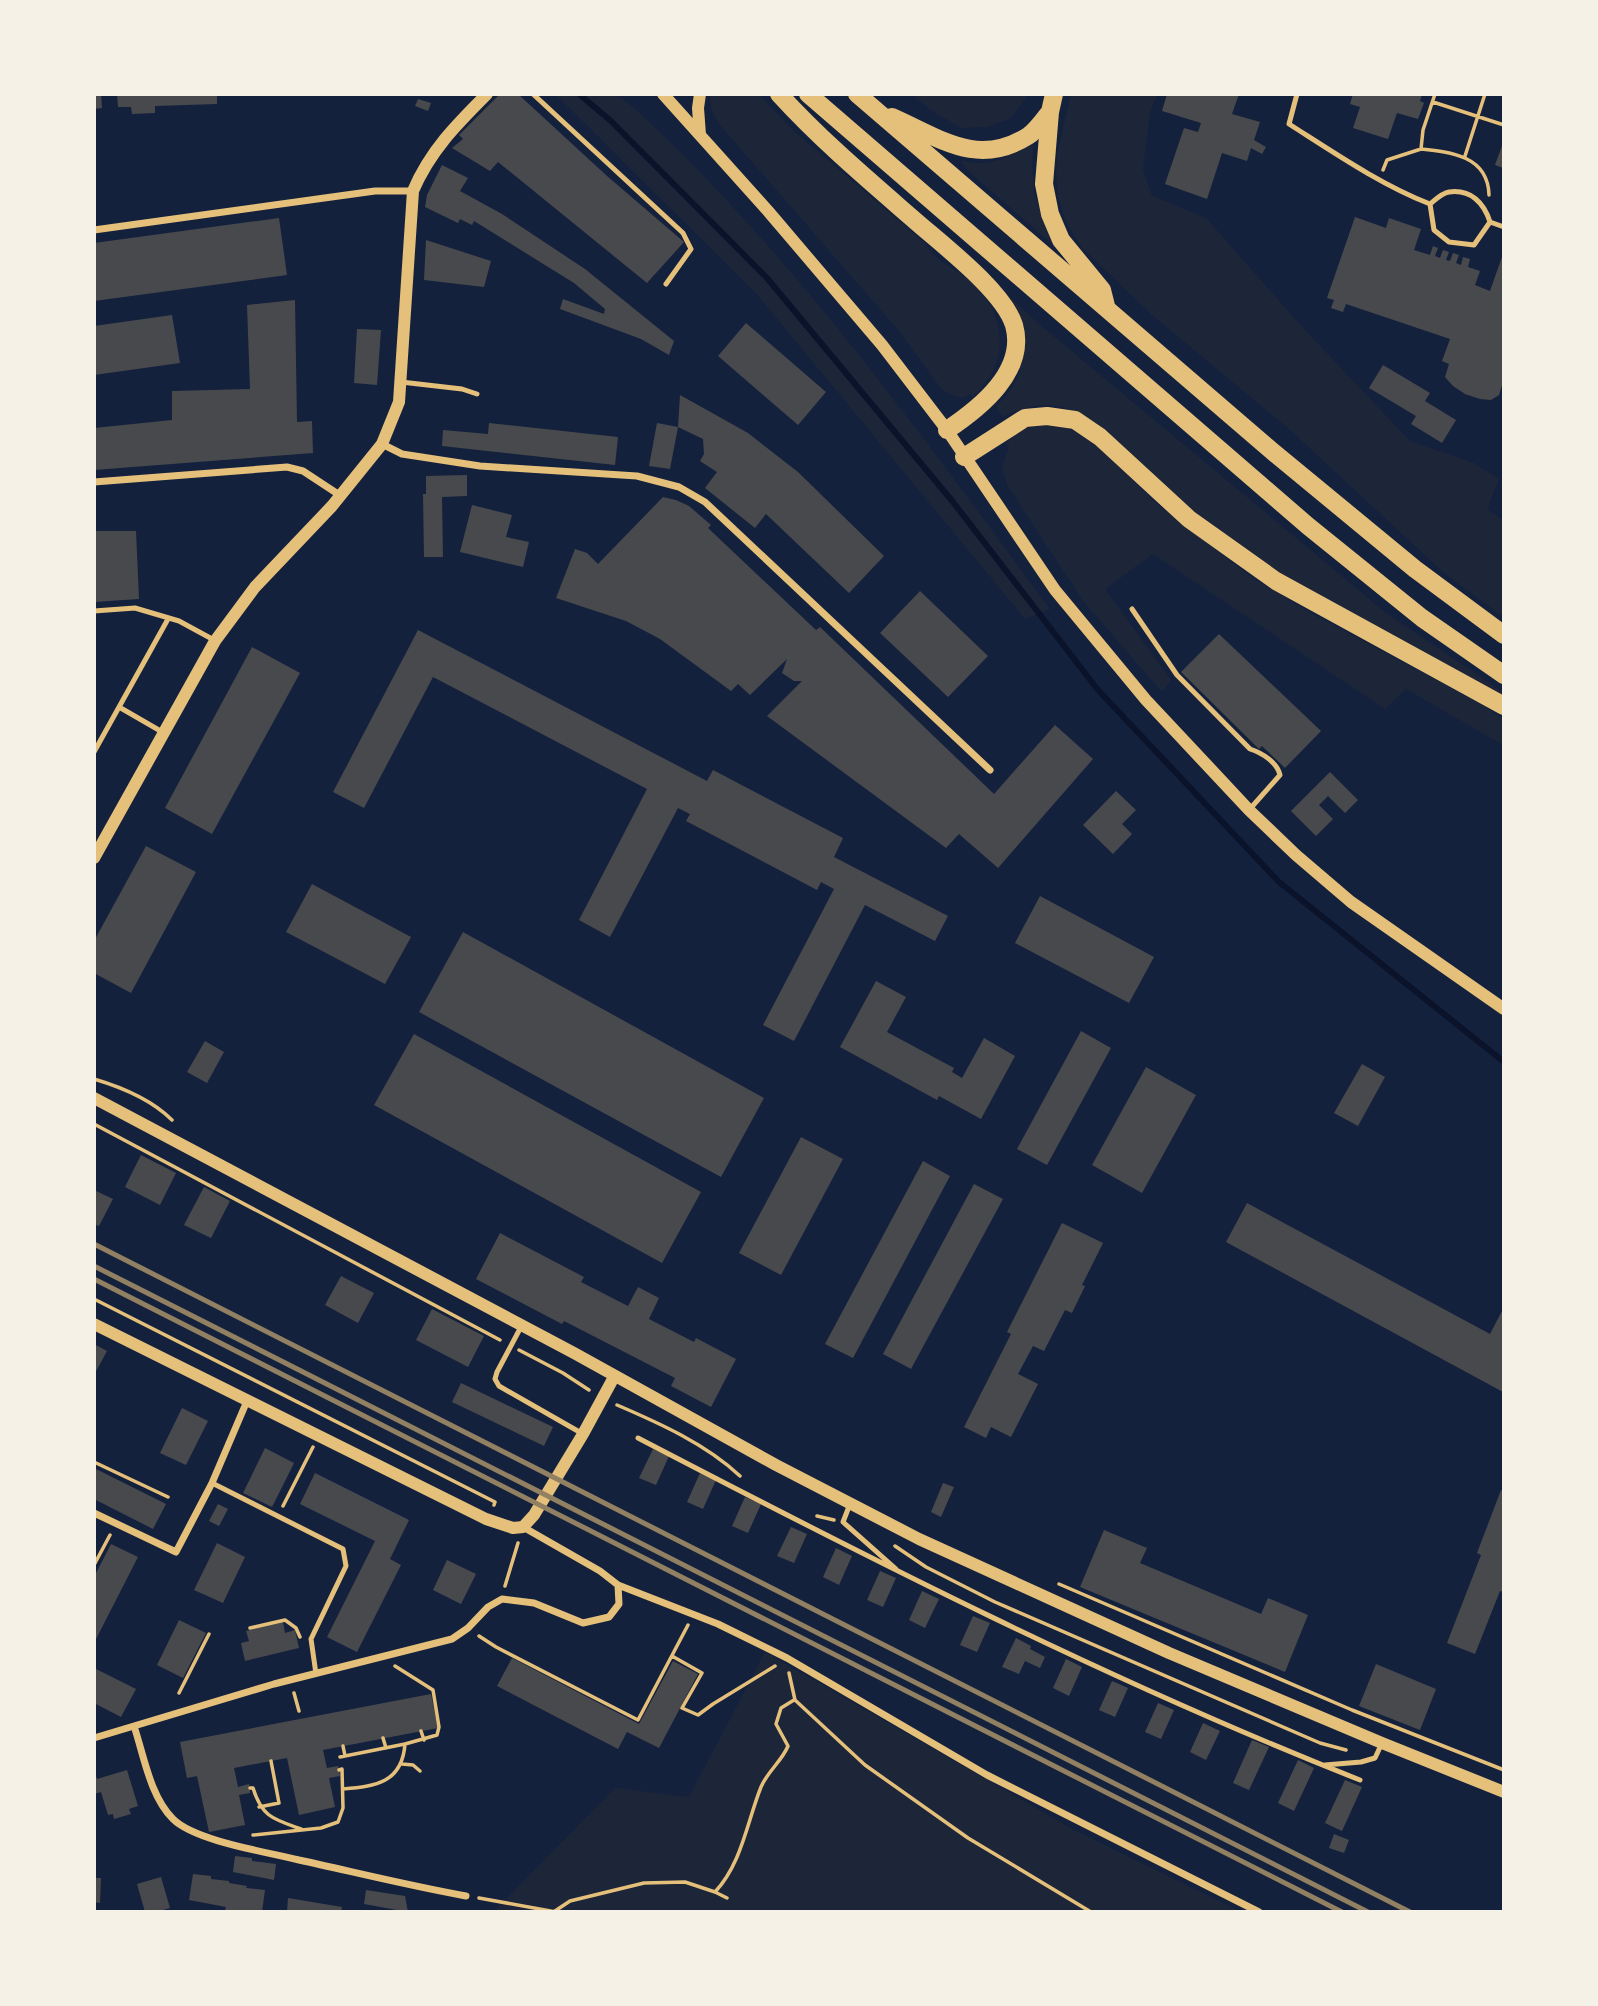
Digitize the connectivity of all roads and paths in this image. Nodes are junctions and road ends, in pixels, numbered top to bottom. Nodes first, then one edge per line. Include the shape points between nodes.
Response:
1 (487, 94) edge
2 (533, 94) edge
3 (663, 94) edge
4 (700, 94) edge
5 (779, 94) edge
6 (808, 94) edge
7 (857, 94) edge
8 (1054, 94) edge
9 (1297, 94) edge
10 (1435, 94) edge
11 (1485, 94) edge
12 (1433, 102) junction
13 (872, 107) junction
14 (1050, 112) junction
15 (1478, 116) junction
16 (1503, 125) edge
17 (700, 135) junction
18 (1421, 149) junction
19 (1465, 156) junction
20 (1380, 180) junction
21 (412, 191) junction
22 (1430, 204) junction
23 (1490, 222) junction
24 (1503, 227) edge
25 (94, 230) edge
26 (666, 284) dead end
27 (1107, 309) junction
28 (401, 382) junction
29 (477, 394) dead end
30 (947, 430) junction
31 (382, 444) junction
32 (964, 457) junction
33 (94, 482) edge
34 (341, 496) junction
35 (1132, 610) dead end
36 (94, 611) edge
37 (168, 619) junction
38 (1503, 635) edge
39 (215, 641) junction
40 (1503, 675) edge
41 (1503, 706) edge
42 (119, 707) junction
43 (164, 733) junction
44 (94, 752) edge
45 (990, 770) dead end
46 (1249, 810) junction
47 (94, 858) edge
48 (1503, 1009) edge
49 (94, 1098) edge
50 (94, 1124) edge
51 (94, 1299) edge
52 (94, 1324) edge
53 (522, 1325) junction
54 (510, 1345) junction
55 (563, 1373) dead end
56 (614, 1377) junction
57 (247, 1401) junction
58 (648, 1418) dead end
59 (583, 1434) junction
60 (638, 1438) dead end
61 (690, 1441) junction
62 (687, 1448) dead end
63 (310, 1452) dead end
64 (94, 1462) edge
65 (746, 1482) dead end
66 (212, 1483) junction
67 (168, 1497) dead end
68 (850, 1504) junction
69 (94, 1513) edge
70 (808, 1513) dead end
71 (278, 1516) junction
72 (486, 1518) junction
73 (843, 1522) junction
74 (115, 1524) junction
75 (523, 1527) junction
76 (885, 1541) dead end
77 (94, 1565) edge
78 (902, 1574) junction
79 (618, 1585) junction
80 (1084, 1595) dead end
81 (502, 1599) junction
82 (694, 1614) junction
83 (306, 1625) dead end
84 (250, 1628) dead end
85 (296, 1628) junction
86 (468, 1628) junction
87 (209, 1634) dead end
88 (312, 1647) junction
89 (671, 1656) junction
90 (382, 1658) junction
91 (787, 1658) junction
92 (316, 1674) junction
93 (179, 1693) dead end
94 (794, 1700) junction
95 (134, 1726) junction
96 (421, 1731) dead end
97 (94, 1738) edge
98 (383, 1738) dead end
99 (424, 1740) junction
100 (1382, 1743) junction
101 (405, 1744) junction
102 (343, 1746) dead end
103 (386, 1748) junction
104 (1375, 1758) junction
105 (271, 1761) dead end
106 (402, 1764) junction
107 (1322, 1765) junction
108 (339, 1770) dead end
109 (1503, 1770) edge
110 (420, 1771) dead end
111 (1360, 1780) dead end
112 (250, 1788) dead end
113 (343, 1789) junction
114 (1503, 1792) edge
115 (259, 1807) junction
116 (302, 1830) junction
117 (236, 1845) junction
118 (715, 1892) junction
119 (466, 1896) joint
120 (727, 1898) dead end
121 (555, 1911) edge
122 (1091, 1912) edge
123 (1259, 1912) edge

1 - 21 street via 436,148
2 - 26 lane via 683,233 691,249
3 - 17 street
4 - 17 street
5 - 30 highway via 812,130 972,272 998,298 1014,325 1016,351 1002,382 976,410
6 - 40 highway via 1308,526 1422,618
7 - 13 highway
8 - 14 highway
9 - 20 lane via 1289,124
10 - 12 path
11 - 15 path
12 - 15 path
12 - 18 path
13 - 14 highway via 970,151 997,150 1030,135
13 - 27 highway
14 - 27 highway via 1044,184 1050,214 1061,240 1102,290
15 - 16 path
15 - 19 path
17 - 30 street via 882,345
18 - 19 path
18 - 20 path via 1387,160
19 - 23 path via 1489,186
20 - 22 lane
21 - 25 street via 375,191
21 - 28 street
22 - 23 lane via 1447,192 1470,194 1486,208
22 - 23 lane via 1434,230 1449,242 1474,245
23 - 24 lane
27 - 38 highway via 1415,569
28 - 29 lane
28 - 31 street via 399,402
30 - 32 street
31 - 34 street
31 - 45 street via 402,454 480,466 637,476 678,487 705,502
32 - 41 highway via 1026,418 1075,420 1100,437 1189,519 1276,582
32 - 46 street via 1055,590 1100,646
33 - 34 street via 287,467 303,471
34 - 39 street via 255,587
35 - 46 lane via 1177,675 1250,749 1262,752 1279,770 1280,775
36 - 37 lane via 135,608
37 - 39 lane
37 - 42 lane
39 - 43 street
42 - 43 lane
42 - 44 lane
43 - 47 street
46 - 48 street via 1351,902
49 - 53 street
50 - 54 path
51 - 72 path via 495,1502
52 - 57 street
53 - 54 lane
53 - 56 street
54 - 55 path
54 - 59 lane via 495,1379 499,1386
56 - 59 street
56 - 68 street
57 - 66 street
57 - 72 street
58 - 61 path
59 - 75 street
60 - 78 lane
61 - 62 path
61 - 65 path
63 - 71 path
64 - 67 path
66 - 71 lane
66 - 74 street via 176,1552
68 - 73 lane
68 - 100 street via 1034,1593
69 - 74 street
70 - 73 path
71 - 88 lane via 343,1549 346,1566 316,1626
72 - 75 street
73 - 78 lane
74 - 77 path
75 - 79 street
75 - 81 path
76 - 104 path via 995,1602 1320,1743
78 - 107 lane via 1178,1704
79 - 81 street via 619,1604 609,1617 583,1623 534,1603
79 - 82 street
80 - 109 path
81 - 86 street
82 - 89 path
82 - 91 street
83 - 85 path
84 - 85 path via 285,1620
85 - 88 path
86 - 89 path via 638,1720
86 - 90 street via 452,1639
87 - 93 path
88 - 92 lane
89 - 91 path via 702,1673 682,1708 698,1715
90 - 92 street
90 - 99 path via 433,1690 439,1727 437,1735
91 - 94 path
91 - 123 street via 987,1775
92 - 95 street
94 - 118 path via 781,1708 776,1724 788,1746 786,1752 762,1784 729,1878
94 - 122 path via 864,1765 968,1838
95 - 97 street
95 - 117 street via 156,1793 172,1818 188,1831
96 - 99 path
98 - 103 path
99 - 101 path
100 - 104 lane
100 - 114 street
101 - 103 path
101 - 106 path
102 - 103 path via 342,1757
104 - 107 lane
105 - 115 path via 279,1803
106 - 110 path
106 - 113 path via 386,1779
107 - 111 lane
108 - 113 path
112 - 115 path
113 - 116 path via 338,1822
115 - 116 path via 273,1819
116 - 117 path via 238,1837
117 - 119 street
118 - 120 path
118 - 121 path via 685,1882 644,1883 570,1901
119 - 121 path

